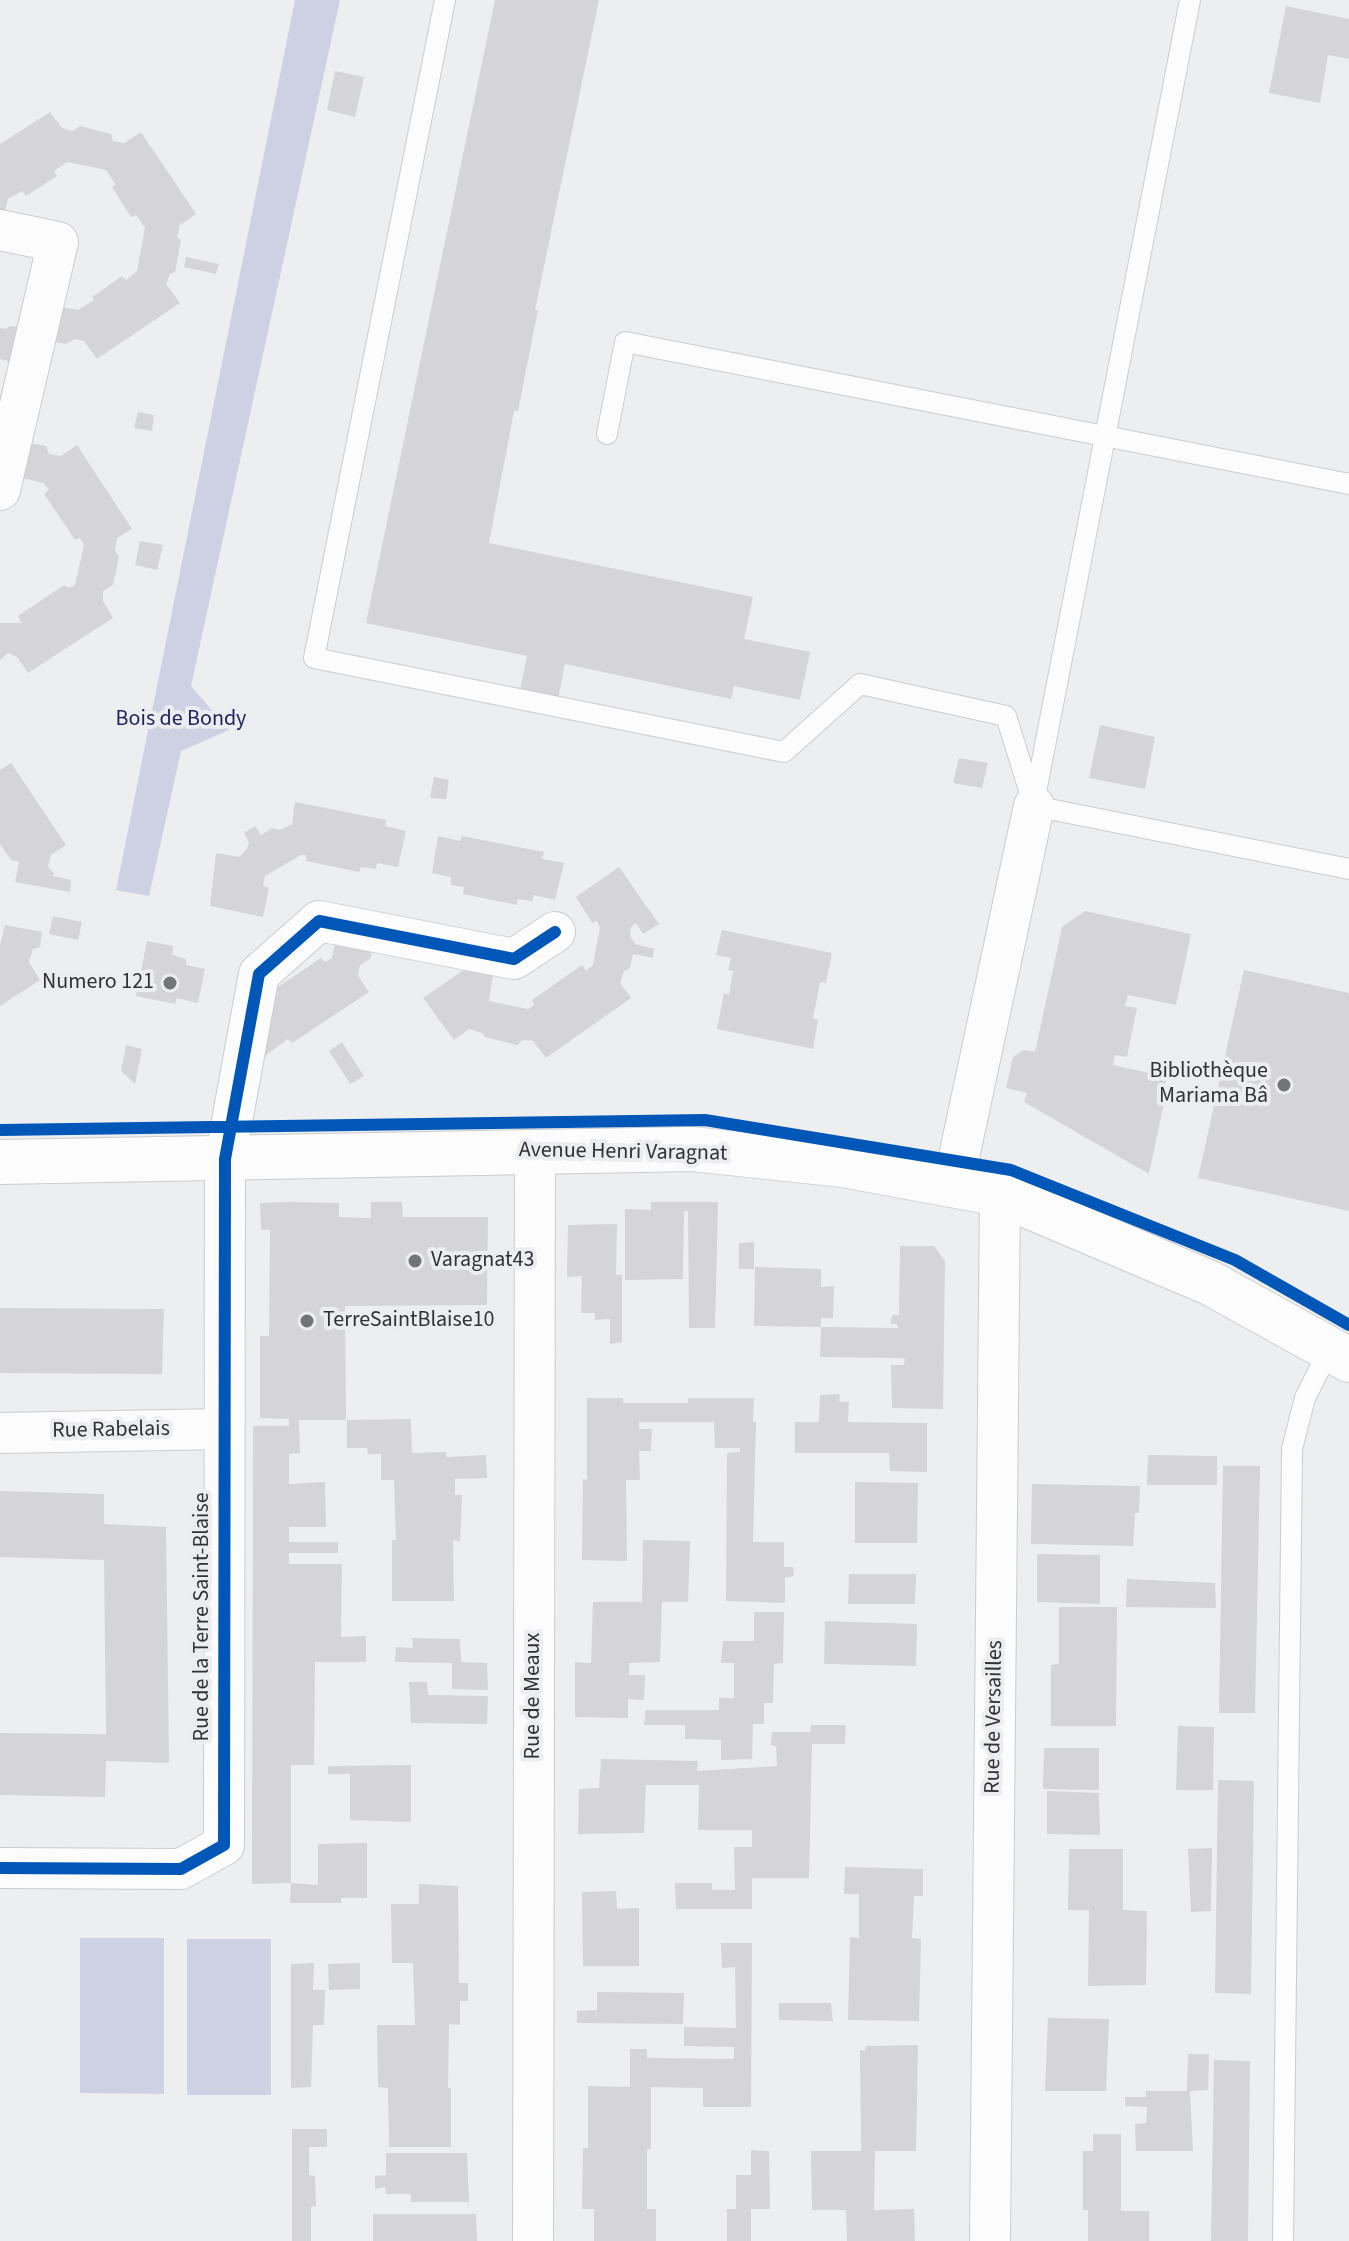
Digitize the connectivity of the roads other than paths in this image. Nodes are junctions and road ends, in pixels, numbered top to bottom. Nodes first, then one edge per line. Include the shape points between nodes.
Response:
1 (445, 0) edge
2 (1190, 0) edge
3 (0, 230) edge
4 (607, 434) dead end
5 (1105, 436) junction
6 (1349, 484) edge
7 (0, 490) edge
8 (1034, 806) junction
9 (1349, 869) edge
10 (555, 932) dead end
11 (535, 1150) junction
12 (225, 1159) junction
13 (0, 1162) edge
14 (953, 1185) junction
15 (1000, 1194) junction
16 (1339, 1355) edge
17 (223, 1429) junction
18 (0, 1433) edge
19 (0, 1868) edge
20 (533, 2241) edge
21 (990, 2241) edge
22 (1283, 2241) edge

1 - 8 lane via 314,658 784,752 860,684 1006,716
2 - 5 lane
3 - 7 street via 58,242
4 - 5 lane via 625,342
5 - 6 lane
5 - 8 lane
8 - 9 lane
8 - 14 street
10 - 12 street, Rue de la Terre Saint-Blaise via 514,959 319,921 259,974
11 - 12 street, Avenue Henri Varagnat
11 - 14 street, Avenue Henri Varagnat via 692,1149 843,1165
11 - 20 street, Rue de Meaux
12 - 13 street, Avenue Henri Varagnat
12 - 17 street, Rue de la Terre Saint-Blaise
14 - 15 street, Avenue Henri Varagnat
15 - 16 street, Avenue Henri Varagnat via 1210,1283
15 - 21 street, Rue de Versailles
16 - 22 lane via 1305,1398 1292,1449
17 - 18 street, Rue Rabelais
17 - 19 street, Rue de la Terre Saint-Blaise via 224,1845 181,1869

